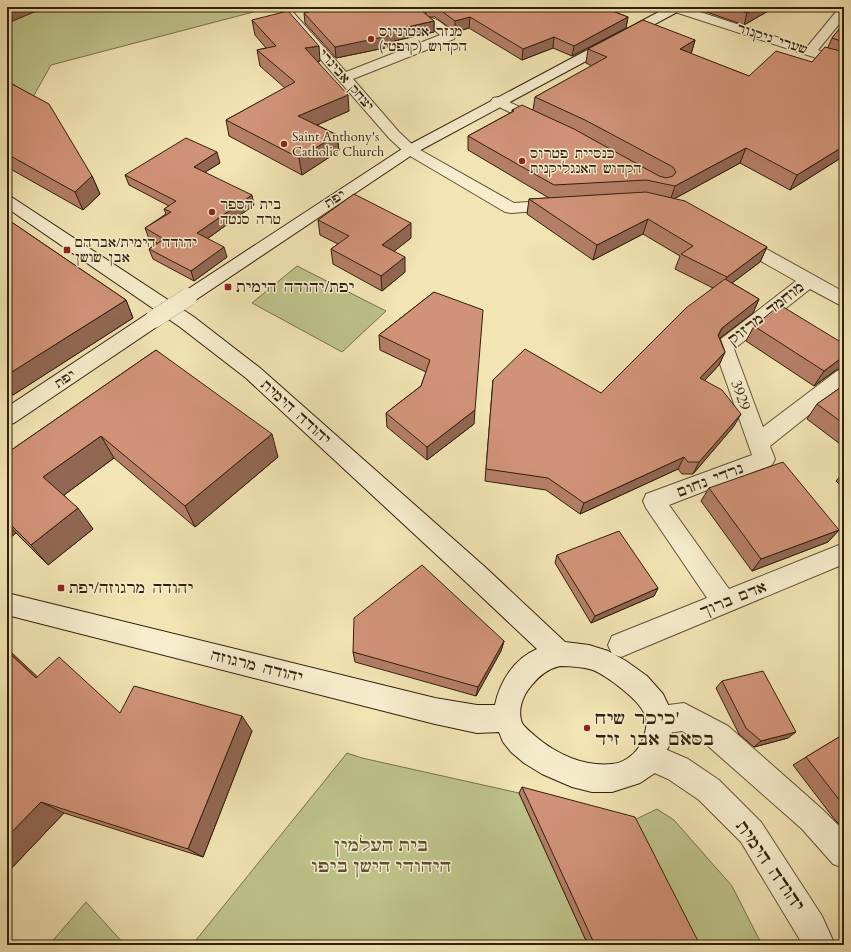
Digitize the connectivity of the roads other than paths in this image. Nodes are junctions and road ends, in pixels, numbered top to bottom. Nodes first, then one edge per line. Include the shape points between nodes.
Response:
1 (285, 7) edge
2 (677, 8) edge
3 (844, 10) edge
4 (430, 21) edge
5 (810, 51) junction
6 (844, 63) edge
7 (344, 78) junction
8 (498, 102) junction
9 (556, 129) edge
10 (410, 150) junction
11 (9, 205) edge
12 (573, 205) edge
13 (727, 234) edge
14 (809, 280) junction
15 (844, 300) edge
16 (724, 347) joint
17 (844, 376) edge
18 (7, 417) edge
19 (758, 443) junction
20 (844, 553) edge
21 (725, 603) junction
22 (7, 604) edge
23 (621, 645) dead end
24 (560, 654) junction
25 (508, 718) junction
26 (661, 720) junction
27 (651, 758) junction
28 (844, 853) edge
29 (819, 945) edge

1 - 7 street, יצחק אבינרי via 286,12
2 - 5 street, שערי ניקנור
2 - 8 street, יפת
3 - 5 street
4 - 7 street via 449,36
5 - 6 street, שערי ניקנור
7 - 10 street, יצחק אבינרי
8 - 9 street
8 - 10 street, יפת
10 - 12 street, יצחק אבינרי via 511,208
10 - 18 street, יפת, bridge
11 - 24 street, יהודה הימית via 187,322 253,373
13 - 14 street
14 - 15 street
14 - 16 street, מוחמד מרזוק
16 - 19 street, 3929
17 - 19 street
19 - 21 street, נרדי נחום via 764,459 654,501
20 - 21 street, אדם ברוך
21 - 23 street, אדם ברוך
22 - 25 street, יהודה מרגוזה via 435,711 477,719
24 - 25 street via 538,660 523,674 512,690 507,710
24 - 26 street via 576,654 598,660 630,679 645,692
25 - 27 street via 511,730 525,747 544,761 590,778 622,777 638,770
26 - 27 street via 659,741
26 - 28 street via 684,717 718,736 812,819
27 - 29 street, יהודה הימית via 678,769 709,790 751,832 811,927

